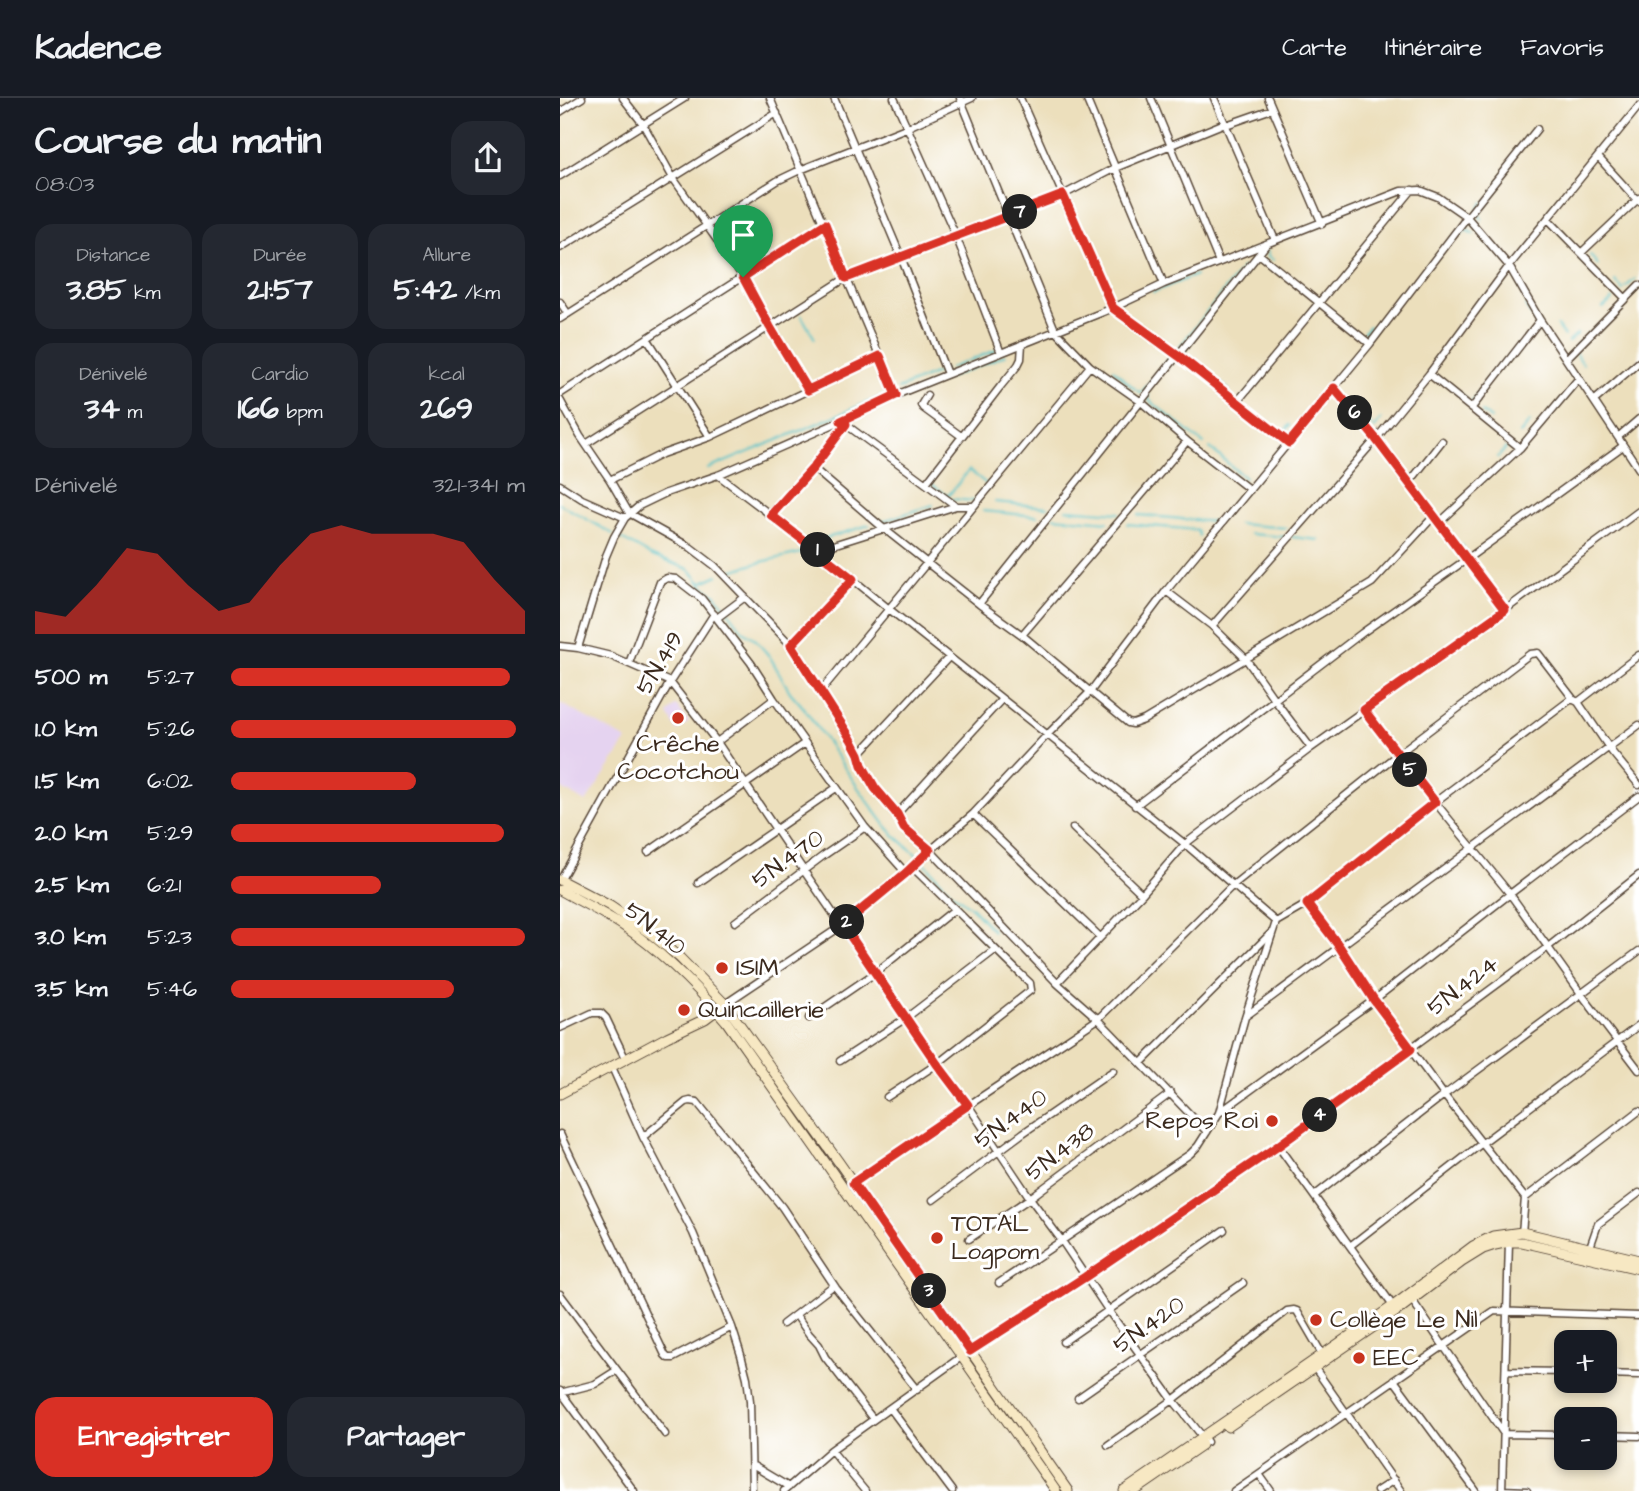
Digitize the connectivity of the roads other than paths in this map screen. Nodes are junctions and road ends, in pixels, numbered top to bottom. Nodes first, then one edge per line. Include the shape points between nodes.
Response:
1 (582, 98) edge
2 (623, 98) edge
3 (685, 98) edge
4 (771, 98) edge
5 (834, 98) edge
6 (894, 98) edge
7 (972, 98) edge
8 (1020, 98) edge
9 (1086, 98) edge
10 (1151, 98) edge
11 (1214, 98) edge
12 (1268, 98) edge
13 (961, 100) edge
14 (1639, 106) edge
15 (1272, 109) junction
16 (560, 111) edge
17 (777, 113) junction
18 (643, 124) junction
19 (1225, 124) junction
20 (906, 128) junction
21 (1537, 129) dead end
22 (1170, 145) junction
23 (856, 148) junction
24 (1598, 157) junction
25 (1115, 168) junction
26 (800, 170) junction
27 (560, 176) edge
28 (673, 178) junction
29 (1412, 190) junction
30 (1063, 195) junction
31 (1638, 200) edge
32 (1008, 216) junction
33 (1467, 217) junction
34 (1549, 219) junction
35 (825, 224) junction
36 (1322, 224) junction
37 (708, 226) junction
38 (956, 236) junction
39 (1272, 241) junction
40 (560, 248) edge
41 (1581, 253) junction
42 (1259, 254) junction
43 (901, 257) junction
44 (1219, 262) junction
45 (1509, 266) junction
46 (743, 277) junction
47 (846, 278) junction
48 (1164, 284) junction
49 (1639, 285) edge
50 (1626, 299) junction
51 (560, 302) edge
52 (1319, 303) junction
53 (1113, 308) junction
54 (568, 314) junction
55 (560, 319) edge
56 (1540, 320) junction
57 (770, 327) junction
58 (1055, 330) junction
59 (647, 338) junction
60 (1022, 344) junction
61 (1370, 344) junction
62 (1001, 353) junction
63 (880, 356) junction
64 (1179, 356) junction
65 (1567, 358) junction
66 (1639, 362) edge
67 (1090, 366) junction
68 (947, 374) junction
69 (1429, 374) junction
70 (1579, 378) junction
71 (678, 386) junction
72 (1334, 388) junction
73 (808, 390) junction
74 (560, 394) edge
75 (896, 395) junction
76 (927, 395) dead end
77 (560, 400) edge
78 (1140, 401) junction
79 (1594, 401) junction
80 (1237, 402) junction
81 (1471, 409) junction
82 (1639, 419) edge
83 (844, 423) junction
84 (961, 436) junction
85 (710, 437) junction
86 (1618, 437) junction
87 (1376, 439) junction
88 (1186, 441) junction
89 (1442, 441) dead end
90 (1289, 443) junction
91 (586, 444) junction
92 (1623, 446) junction
93 (1520, 448) junction
94 (813, 468) junction
95 (1639, 469) edge
96 (718, 475) junction
97 (610, 480) junction
98 (926, 483) junction
99 (1409, 483) junction
100 (560, 485) edge
101 (1250, 490) junction
102 (956, 506) junction
103 (974, 506) junction
104 (1639, 511) edge
105 (771, 515) junction
106 (627, 516) junction
107 (1434, 516) junction
108 (1439, 523) junction
109 (883, 528) junction
110 (817, 550) junction
111 (1467, 559) junction
112 (927, 563) junction
113 (853, 579) junction
114 (1166, 592) junction
115 (745, 597) junction
116 (979, 604) junction
117 (889, 610) junction
118 (1505, 610) junction
119 (715, 616) junction
120 (1212, 626) junction
121 (1022, 635) junction
122 (791, 645) junction
123 (560, 646) edge
124 (578, 648) junction
125 (1639, 656) edge
126 (950, 657) junction
127 (1246, 659) junction
128 (629, 663) junction
129 (670, 682) junction
130 (820, 692) junction
131 (1090, 692) junction
132 (774, 699) junction
133 (1002, 699) junction
134 (1274, 699) junction
135 (1576, 701) junction
136 (1364, 710) junction
137 (1639, 725) edge
138 (1047, 735) junction
139 (717, 742) junction
140 (805, 743) junction
141 (1311, 748) junction
142 (1610, 748) junction
143 (859, 754) junction
144 (1398, 754) junction
145 (746, 785) junction
146 (1639, 785) edge
147 (836, 788) junction
148 (1639, 796) edge
149 (1435, 802) junction
150 (1135, 806) junction
151 (897, 814) junction
152 (973, 814) junction
153 (865, 827) junction
154 (1073, 828) dead end
155 (776, 829) junction
156 (1185, 844) junction
157 (1474, 849) junction
158 (648, 852) dead end
159 (929, 852) junction
160 (909, 870) junction
161 (804, 871) junction
162 (1639, 875) edge
163 (560, 880) edge
164 (698, 883) dead end
165 (1233, 885) junction
166 (560, 890) edge
167 (1142, 894) junction
168 (1510, 894) junction
169 (1307, 904) junction
170 (956, 909) junction
171 (734, 922) dead end
172 (843, 925) junction
173 (1275, 926) junction
174 (1100, 937) junction
175 (1339, 946) junction
176 (1548, 947) junction
177 (995, 950) junction
178 (1639, 951) edge
179 (875, 973) junction
180 (1057, 983) junction
181 (1581, 995) junction
182 (1374, 1000) junction
183 (721, 1007) junction
184 (809, 1017) dead end
185 (1245, 1017) junction
186 (906, 1018) junction
187 (1098, 1019) junction
188 (1639, 1025) edge
189 (560, 1028) edge
190 (1617, 1042) junction
191 (1411, 1049) junction
192 (626, 1060) junction
193 (760, 1061) junction
194 (840, 1061) dead end
195 (1141, 1063) junction
196 (937, 1064) junction
197 (612, 1067) junction
198 (1639, 1070) edge
199 (1113, 1071) dead end
200 (1171, 1093) junction
201 (560, 1094) edge
202 (1444, 1095) junction
203 (887, 1097) dead end
204 (968, 1105) junction
205 (1639, 1111) edge
206 (1219, 1113) junction
207 (1207, 1132) junction
208 (560, 1134) edge
209 (643, 1137) junction
210 (1481, 1144) junction
211 (1278, 1146) junction
212 (998, 1152) junction
213 (853, 1183) junction
214 (843, 1189) junction
215 (1639, 1194) edge
216 (1314, 1196) junction
217 (1030, 1198) junction
218 (1524, 1198) junction
219 (933, 1200) dead end
220 (1224, 1230) dead end
221 (1522, 1237) junction
222 (969, 1239) dead end
223 (1062, 1241) junction
224 (1509, 1242) junction
225 (1350, 1246) junction
226 (1588, 1253) junction
227 (1639, 1260) edge
228 (1639, 1269) edge
229 (1085, 1277) junction
230 (999, 1283) dead end
231 (1243, 1283) dead end
232 (834, 1285) junction
233 (560, 1294) edge
234 (1412, 1300) junction
235 (1393, 1306) junction
236 (1108, 1310) junction
237 (1507, 1311) junction
238 (796, 1315) junction
239 (1639, 1317) edge
240 (783, 1324) dead end
241 (732, 1327) junction
242 (1063, 1342) dead end
243 (1444, 1345) junction
244 (966, 1354) junction
245 (1140, 1354) junction
246 (1322, 1354) junction
247 (1312, 1365) junction
248 (617, 1370) junction
249 (1506, 1371) junction
250 (1554, 1372) edge
251 (1617, 1374) edge
252 (1639, 1375) edge
253 (1394, 1380) junction
254 (917, 1390) junction
255 (560, 1392) edge
256 (1078, 1398) dead end
257 (1172, 1400) junction
258 (890, 1408) junction
259 (1346, 1413) junction
260 (873, 1419) junction
261 (665, 1434) dead end
262 (1504, 1434) junction
263 (1554, 1435) edge
264 (1617, 1435) edge
265 (1639, 1436) edge
266 (1205, 1440) junction
267 (1108, 1444) dead end
268 (831, 1450) junction
269 (752, 1465) junction
270 (1258, 1474) junction
271 (1394, 1480) junction
272 (786, 1489) edge
273 (634, 1491) edge
274 (752, 1491) edge
275 (865, 1491) edge
276 (952, 1491) edge
277 (1056, 1491) edge
278 (1068, 1491) edge
279 (1124, 1491) edge
280 (1135, 1491) edge
281 (1234, 1491) edge
282 (1271, 1491) edge
283 (1377, 1491) edge
284 (1402, 1491) edge
285 (1476, 1491) edge
286 (1502, 1491) edge
287 (1527, 1491) edge

1 - 16 street
2 - 18 street
3 - 18 street
4 - 17 street
5 - 23 street
6 - 20 street
7 - 13 street
8 - 30 street
9 - 25 street
10 - 22 street
11 - 19 street
12 - 15 street
13 - 20 street
13 - 32 street
14 - 24 street
15 - 19 street
15 - 36 street
17 - 26 street
17 - 28 street
18 - 27 street
18 - 28 street
19 - 22 street
19 - 39 street
20 - 23 street
20 - 38 street
21 - 33 street
22 - 25 street
22 - 44 street
23 - 26 street
23 - 43 street
24 - 31 street
24 - 34 street
25 - 30 street
25 - 48 street
26 - 35 street
26 - 37 street
28 - 37 street
28 - 40 street
29 - 33 street via 1429,192
29 - 36 street
29 - 52 street
30 - 32 street
30 - 53 street
31 - 41 street
32 - 38 street
32 - 58 street
33 - 45 street
33 - 61 street
34 - 41 street
34 - 45 street
35 - 46 street
35 - 47 street
36 - 39 street
37 - 46 street
37 - 54 street
38 - 43 street
38 - 62 street
39 - 42 street
39 - 44 street
41 - 50 street
42 - 52 street
42 - 64 street
43 - 47 street
43 - 68 street
44 - 48 street
45 - 56 street
45 - 69 street
46 - 57 street
46 - 59 street
47 - 57 street
47 - 63 street
48 - 53 street
49 - 50 street
50 - 65 street
51 - 54 street
52 - 61 street
52 - 80 street
53 - 58 street
53 - 64 street
54 - 55 street
56 - 65 street
56 - 81 street
57 - 71 street
57 - 73 street
58 - 60 street
58 - 67 street
59 - 71 street
59 - 74 street
60 - 62 street
60 - 84 street via 1018,365
61 - 72 street
62 - 68 street
63 - 73 street
63 - 75 street
64 - 78 street
64 - 80 street
65 - 70 street
66 - 79 street
67 - 78 street
67 - 103 street
68 - 75 street
69 - 81 street
69 - 87 street
70 - 79 street
70 - 93 street
71 - 85 street
71 - 91 street
72 - 87 street
72 - 90 street
73 - 85 street
75 - 83 street
76 - 84 street via 923,408
77 - 91 street
78 - 88 street
78 - 116 street
79 - 86 street
80 - 90 street
81 - 93 street
82 - 86 street
83 - 94 street
83 - 96 street
83 - 98 street
84 - 98 street
85 - 97 street
86 - 92 street
87 - 99 street
87 - 120 street
88 - 101 street
88 - 121 street
89 - 99 street
90 - 101 street
91 - 97 street
92 - 95 street
92 - 111 street
93 - 108 street
94 - 105 street
94 - 109 street
96 - 105 street
96 - 106 street via 652,499
97 - 106 street
98 - 102 street
99 - 107 street
100 - 106 street
101 - 114 street
102 - 103 street
102 - 109 street
103 - 112 street
104 - 118 street
105 - 110 street
106 - 115 street via 690,547
106 - 124 street via 606,556
107 - 108 street
107 - 127 street via 1372,583
108 - 111 street
109 - 110 street
109 - 112 street
110 - 113 street
111 - 118 street
111 - 134 street
112 - 116 street
112 - 117 street
113 - 117 street
113 - 122 street
114 - 120 street
114 - 131 street
115 - 119 street
115 - 122 street
116 - 121 street
117 - 126 street
117 - 130 street
118 - 136 street
119 - 128 street via 702,599 676,579 667,578 660,582
119 - 129 street, 5N.419
119 - 132 street
120 - 127 street
121 - 131 street
122 - 130 street
123 - 124 street
124 - 128 street
125 - 135 street
126 - 133 street
126 - 143 street
127 - 131 street via 1139,723 1128,723
127 - 134 street
128 - 129 street
129 - 139 street
129 - 163 street, 5N.419
130 - 143 street
131 - 138 street
132 - 139 street
132 - 140 street
133 - 138 street
133 - 151 street
134 - 141 street
134 - 150 street
135 - 142 street
135 - 144 street via 1534,652
135 - 149 street via 1570,700
136 - 141 street
136 - 144 street
137 - 142 street
138 - 150 street
138 - 152 street
139 - 145 street
140 - 145 street
140 - 147 street
141 - 156 street
142 - 146 street
142 - 157 street
143 - 151 street via 875,788
144 - 149 street
144 - 165 street
145 - 155 street
145 - 158 street
147 - 153 street
147 - 155 street
148 - 168 street
149 - 157 street
149 - 169 street
150 - 156 street
151 - 159 street via 904,828
152 - 159 street
152 - 174 street
153 - 160 street
153 - 161 street, 5N.470
154 - 167 street
155 - 161 street
155 - 164 street
156 - 165 street
156 - 167 street
157 - 168 street
157 - 175 street
159 - 160 street
159 - 180 street
160 - 170 street
160 - 172 street
161 - 171 street, 5N.470
161 - 172 street
162 - 176 street, 5N.424
163 - 183 main road via 651,934 680,958
165 - 173 street
165 - 187 street
166 - 183 main road, 5N.410 via 646,943
167 - 174 street
168 - 176 street
168 - 182 street
169 - 173 street
169 - 175 street
170 - 177 street
170 - 179 street
172 - 179 street
172 - 183 street
173 - 185 street
173 - 195 street
174 - 180 street
175 - 182 street
175 - 185 street
176 - 181 street
176 - 191 street, 5N.424
177 - 186 street
177 - 196 street via 1030,983 1031,990
178 - 181 street
179 - 184 street
179 - 186 street
180 - 187 street
181 - 190 street
181 - 202 street
182 - 191 street
182 - 206 street
183 - 192 main road
183 - 193 main road
185 - 206 street
186 - 194 street
186 - 196 street
187 - 195 street
187 - 204 street
188 - 190 street
189 - 192 street via 601,1013
190 - 198 street
190 - 210 street
191 - 202 street
191 - 211 street, 5N.424
192 - 197 main road
193 - 213 main road
193 - 214 main road
195 - 200 street
196 - 203 street
196 - 204 street
197 - 201 main road
197 - 209 street
199 - 212 street, 5N.440
200 - 207 street
200 - 217 street, 5N.438
202 - 210 street
202 - 216 street
204 - 212 street
204 - 213 street
205 - 218 street
206 - 207 street
207 - 223 street via 1190,1154
208 - 241 street via 665,1355 673,1358
209 - 232 street via 686,1102 697,1102 782,1207
209 - 241 street via 693,1233
210 - 218 street
210 - 225 street
211 - 216 street
211 - 229 street, 5N.424
212 - 217 street
212 - 219 street, 5N.440
213 - 214 street
213 - 244 main road
214 - 244 main road
215 - 226 street via 1598,1224
216 - 225 street
217 - 222 street, 5N.438
217 - 223 street
218 - 221 street
220 - 236 street
221 - 224 main road
221 - 226 main road
221 - 235 main road via 1493,1236 1483,1241
223 - 229 street
223 - 230 street
224 - 234 main road via 1483,1249
224 - 237 street
225 - 235 street
226 - 227 main road
226 - 228 main road
229 - 236 street
229 - 244 street, 5N.424
231 - 245 street, 5N.420
232 - 238 street
232 - 254 street
233 - 248 street
234 - 243 street
234 - 247 main road
235 - 246 main road
236 - 242 street
236 - 245 street
237 - 239 street
237 - 243 street via 1494,1311
237 - 249 street
238 - 240 street
238 - 260 street
241 - 269 street via 751,1401
243 - 253 street
243 - 262 street
244 - 254 street, 5N.424
244 - 277 main road
244 - 278 main road
245 - 256 street, 5N.420
245 - 257 street
246 - 247 main road
246 - 257 street via 1297,1311 1287,1311
247 - 259 street
247 - 266 main road
248 - 255 street via 595,1384
248 - 261 street
249 - 250 street
249 - 262 street
251 - 252 street
253 - 259 street
253 - 285 street
254 - 258 street, 5N.424
255 - 273 street
257 - 266 street
257 - 267 street
258 - 260 street, 5N.424
258 - 276 street
259 - 270 street
259 - 271 street
260 - 268 street, 5N.424
262 - 263 street
262 - 286 street
264 - 265 street
266 - 279 main road
266 - 280 main road
268 - 272 street, 5N.424
268 - 275 street
269 - 272 street
269 - 274 street
270 - 281 street
270 - 282 street
271 - 283 street
271 - 284 street
286 - 287 street

